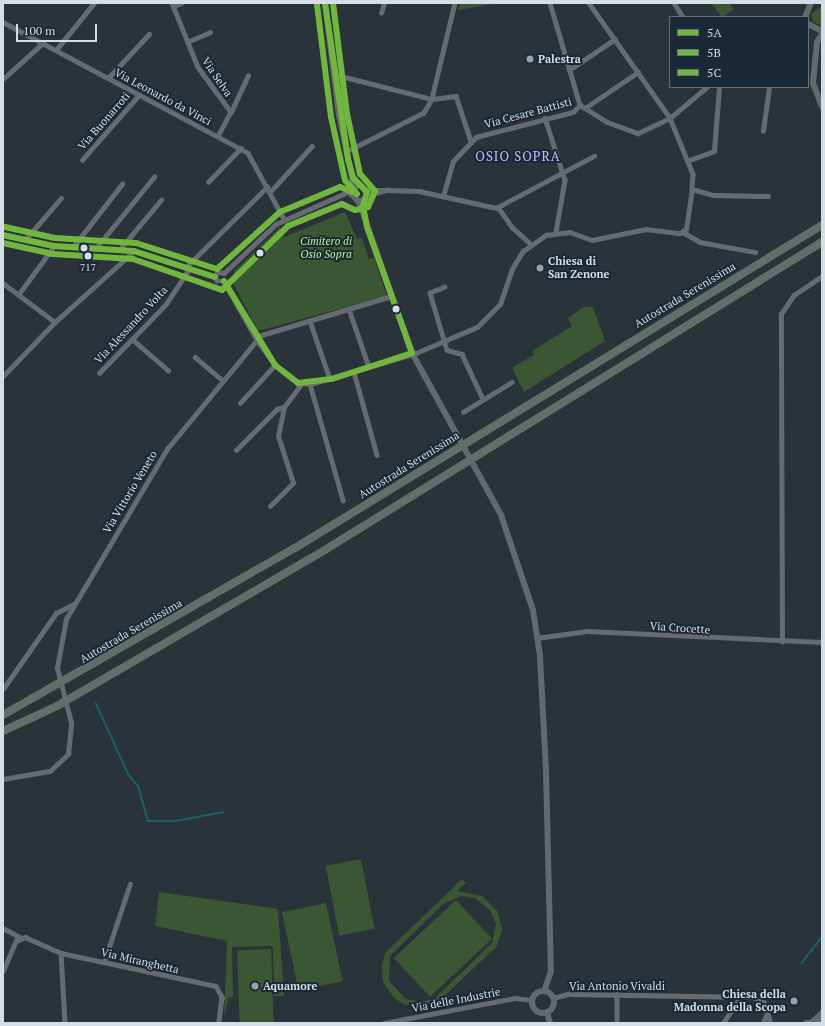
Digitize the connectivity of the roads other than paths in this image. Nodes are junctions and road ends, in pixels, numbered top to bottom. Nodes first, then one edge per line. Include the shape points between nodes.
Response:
1 (94, 3) edge
2 (181, 3) edge
3 (325, 3) edge
4 (384, 3) edge
5 (455, 3) edge
6 (550, 3) edge
7 (589, 3) edge
8 (674, 3) edge
9 (811, 3) edge
10 (173, 4) edge
11 (806, 6) edge
12 (381, 13) dead end
13 (682, 16) edge
14 (805, 16) edge
15 (3, 22) edge
16 (809, 25) edge
17 (814, 30) junction
18 (210, 32) dead end
19 (822, 32) edge
20 (150, 34) dead end
21 (615, 39) junction
22 (187, 42) junction
23 (818, 42) junction
24 (43, 43) junction
25 (56, 50) junction
26 (569, 70) junction
27 (638, 72) junction
28 (333, 74) junction
29 (248, 76) dead end
30 (108, 78) junction
31 (3, 79) edge
32 (706, 88) edge
33 (719, 88) edge
34 (769, 88) edge
35 (139, 95) junction
36 (432, 98) junction
37 (582, 106) junction
38 (822, 106) edge
39 (231, 112) junction
40 (546, 118) junction
41 (670, 118) junction
42 (763, 131) dead end
43 (218, 136) junction
44 (471, 141) junction
45 (312, 146) dead end
46 (241, 148) junction
47 (346, 152) junction
48 (594, 156) dead end
49 (82, 160) dead end
50 (687, 160) junction
51 (563, 171) junction
52 (154, 176) dead end
53 (208, 182) dead end
54 (122, 184) dead end
55 (267, 187) junction
56 (692, 189) junction
57 (353, 190) junction
58 (270, 192) junction
59 (443, 196) junction
60 (768, 196) dead end
61 (364, 197) junction
62 (61, 198) dead end
63 (161, 200) dead end
64 (498, 207) junction
65 (284, 220) junction
66 (822, 225) edge
67 (556, 232) junction
68 (683, 232) junction
69 (3, 235) edge
70 (25, 240) junction
71 (822, 242) edge
72 (531, 244) junction
73 (54, 246) junction
74 (73, 247) junction
75 (96, 248) junction
76 (120, 249) junction
77 (134, 251) junction
78 (756, 252) dead end
79 (187, 268) junction
80 (224, 273) junction
81 (215, 276) junction
82 (822, 276) edge
83 (224, 281) junction
84 (3, 283) edge
85 (445, 287) dead end
86 (18, 295) junction
87 (392, 296) junction
88 (349, 309) junction
89 (310, 321) junction
90 (55, 322) junction
91 (256, 338) junction
92 (132, 339) junction
93 (445, 343) junction
94 (412, 353) junction
95 (195, 356) dead end
96 (275, 364) junction
97 (369, 367) junction
98 (168, 370) dead end
99 (99, 372) dead end
100 (354, 372) junction
101 (3, 376) edge
102 (221, 379) junction
103 (330, 379) junction
104 (512, 382) dead end
105 (302, 383) junction
106 (310, 384) junction
107 (483, 399) junction
108 (240, 403) dead end
109 (284, 407) junction
110 (463, 412) dead end
111 (236, 450) dead end
112 (377, 455) dead end
113 (343, 500) dead end
114 (270, 506) dead end
115 (74, 604) junction
116 (537, 638) junction
117 (782, 642) junction
118 (822, 642) edge
119 (3, 689) edge
120 (3, 715) edge
121 (3, 731) edge
122 (3, 779) edge
123 (130, 884) dead end
124 (3, 928) edge
125 (22, 937) junction
126 (61, 953) junction
127 (104, 962) junction
128 (3, 971) edge
129 (544, 990) junction
130 (617, 994) junction
131 (741, 996) junction
132 (553, 998) junction
133 (532, 1000) junction
134 (547, 1012) junction
135 (767, 1013) junction
136 (822, 1013) edge
137 (810, 1022) edge
138 (65, 1023) edge
139 (219, 1023) edge
140 (384, 1023) edge
141 (550, 1023) edge
142 (617, 1023) edge
143 (723, 1023) edge
144 (763, 1023) edge
145 (771, 1023) edge
146 (822, 1023) edge

1 - 25 street
2 - 10 street
3 - 28 street
4 - 12 street
5 - 36 street
6 - 26 street
7 - 21 street
8 - 13 street
9 - 11 street
10 - 22 street, Via Selva
11 - 14 street
15 - 24 street, Via Leonardo da Vinci
16 - 17 street
17 - 19 street
17 - 23 street
18 - 22 street
19 - 23 street
20 - 30 street
21 - 26 street
21 - 27 street
22 - 39 street, Via Selva via 198,67
23 - 38 street via 813,83
24 - 25 street, Via Leonardo da Vinci
24 - 31 street
25 - 30 street, Via Leonardo da Vinci
26 - 37 street
27 - 37 street, Via Cesare Battisti
27 - 41 street
28 - 36 street
28 - 47 street
29 - 39 street
30 - 35 street, Via Leonardo da Vinci
32 - 41 street
33 - 50 street via 714,151
34 - 42 street
35 - 43 street, Via Leonardo da Vinci
35 - 49 street, Via Buonarroti
36 - 44 street via 456,96
36 - 47 street via 424,113
37 - 40 street, Via Cesare Battisti via 573,112
37 - 41 street via 607,122 638,133
39 - 43 street, Via Selva
40 - 44 street, Via Cesare Battisti via 481,135
40 - 51 street
41 - 50 street
43 - 46 street, Via Leonardo da Vinci
44 - 59 street, Via Cesare Battisti via 453,161
45 - 58 street
46 - 53 street
46 - 55 street, Via Leonardo da Vinci via 253,158
47 - 57 street via 353,178
48 - 51 street
50 - 56 street via 693,174
51 - 64 street
51 - 67 street via 565,185
52 - 75 street
54 - 74 street
55 - 58 street, Via Leonardo da Vinci
55 - 79 street, Via Alessandro Volta
56 - 60 street via 712,195
56 - 68 street
57 - 61 street
57 - 61 street
57 - 65 street
58 - 65 street, Via Leonardo da Vinci
59 - 61 street via 388,190
59 - 64 street via 472,205
61 - 87 street via 363,212
62 - 70 street
63 - 76 street
64 - 72 street via 512,227
65 - 80 street
66 - 120 highway, Autostrada Serenissima via 294,548
67 - 68 street via 570,232 586,239 646,229
67 - 72 street
68 - 78 street via 692,240
69 - 70 street
70 - 73 street
71 - 121 highway via 320,553 57,706
72 - 93 street via 515,264 507,290 490,316
73 - 74 street
73 - 86 street
74 - 75 street
75 - 76 street
76 - 77 street
77 - 79 street
77 - 90 street
79 - 81 street
79 - 92 street, Via Alessandro Volta via 166,304
80 - 81 street via 217,272
80 - 83 street
81 - 83 street via 217,281
82 - 117 street via 794,295 781,314
83 - 91 street
84 - 86 street
85 - 93 street via 430,293
86 - 90 street
87 - 88 street
87 - 94 street
88 - 89 street
88 - 97 street
89 - 91 street
89 - 103 street
90 - 101 street
91 - 96 street
91 - 102 street, Via Vittorio Veneto
92 - 98 street
92 - 99 street, Via Alessandro Volta
93 - 94 street
93 - 107 street via 449,352 462,354
94 - 97 street
94 - 116 street via 454,433 476,468 512,542 529,596
95 - 102 street
96 - 105 street
96 - 108 street
97 - 100 street
100 - 103 street
100 - 112 street
102 - 115 street, Via Vittorio Veneto via 167,449
103 - 106 street
104 - 107 street
105 - 106 street
105 - 109 street
106 - 113 street
107 - 110 street
109 - 111 street via 277,409
109 - 114 street via 278,436 293,483
115 - 119 street via 56,613
115 - 122 street, Via Vittorio Veneto via 59,638 58,673 72,733 63,762 50,771
116 - 117 street, Via Crocette via 587,631
116 - 129 street via 546,771 551,971
117 - 118 street, Via Crocette
123 - 127 street
124 - 125 street, Via Miranghetta
125 - 126 street, Via Miranghetta
125 - 128 street
126 - 127 street, Via Miranghetta
126 - 138 street
127 - 139 street, Via Miranghetta via 216,986 222,998
129 - 132 street
129 - 133 street
130 - 131 street, Via Antonio Vivaldi
130 - 132 street, Via Antonio Vivaldi via 568,994
130 - 142 street
131 - 135 street, Via Antonio Vivaldi via 759,998
131 - 143 street
132 - 134 street via 553,1005
133 - 134 street via 534,1009
133 - 140 street, Via delle Industrie via 515,998
134 - 141 street
135 - 144 street
135 - 145 street, Via Antonio Vivaldi
136 - 137 main road
137 - 146 main road

